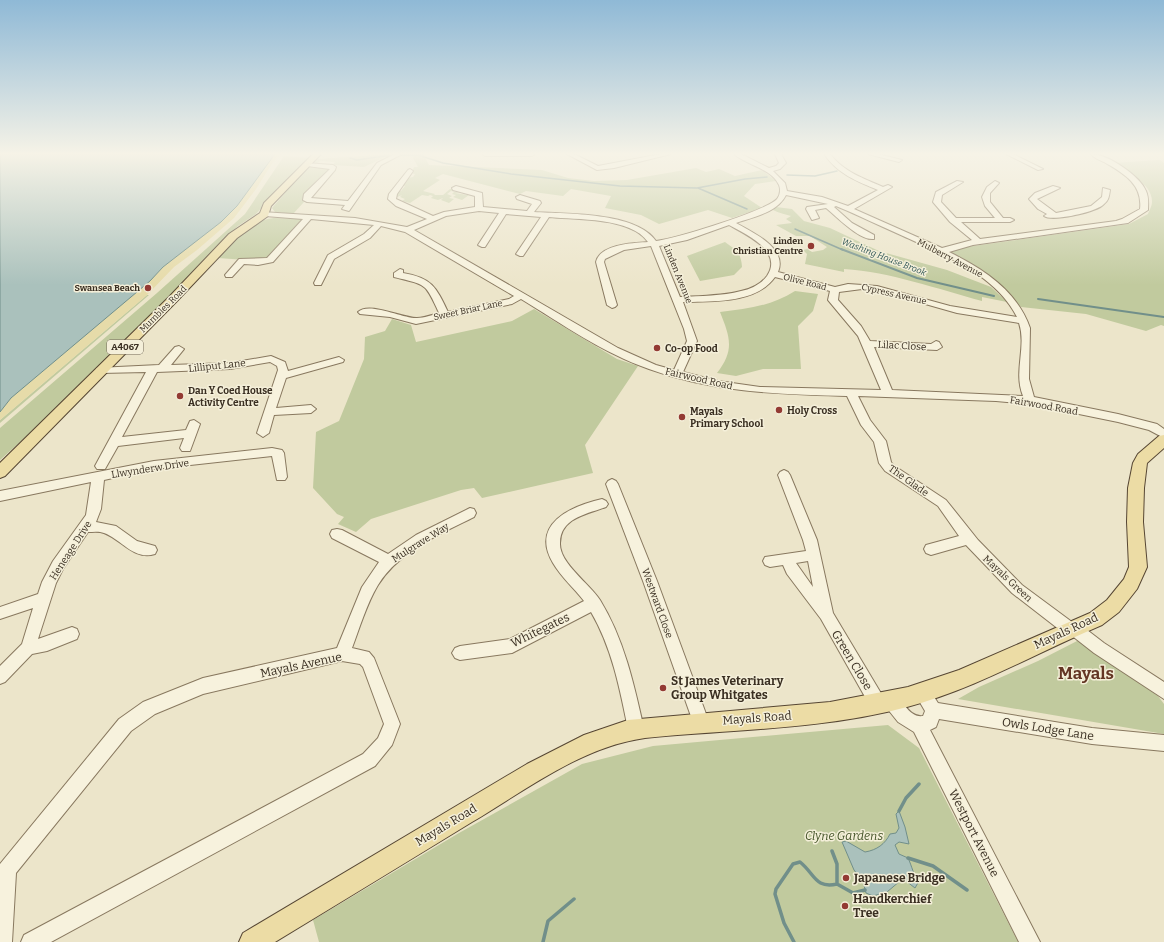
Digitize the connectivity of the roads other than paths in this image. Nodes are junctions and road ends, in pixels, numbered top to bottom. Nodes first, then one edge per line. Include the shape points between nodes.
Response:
1 (274, 198) edge
2 (307, 198) edge
3 (355, 198) edge
4 (392, 198) edge
5 (479, 198) edge
6 (524, 198) edge
7 (780, 198) edge
8 (815, 198) edge
9 (868, 198) edge
10 (937, 198) edge
11 (985, 198) edge
12 (1035, 198) edge
13 (1105, 198) edge
14 (1146, 198) edge
15 (351, 203) junction
16 (832, 206) junction
17 (445, 207) dead end
18 (479, 208) junction
19 (848, 209) junction
20 (505, 210) junction
21 (530, 212) junction
22 (1076, 212) junction
23 (265, 214) junction
24 (457, 214) junction
25 (547, 214) junction
26 (309, 217) junction
27 (431, 218) junction
28 (815, 218) dead end
29 (336, 220) junction
30 (953, 220) junction
31 (1001, 220) junction
32 (1010, 220) dead end
33 (729, 222) junction
34 (379, 224) junction
35 (1098, 226) junction
36 (408, 230) junction
37 (871, 237) dead end
38 (977, 241) junction
39 (654, 244) junction
40 (926, 244) junction
41 (482, 245) dead end
42 (914, 247) dead end
43 (520, 254) dead end
44 (944, 254) junction
45 (400, 272) dead end
46 (774, 274) junction
47 (229, 275) dead end
48 (318, 283) dead end
49 (836, 290) junction
50 (520, 296) junction
51 (677, 300) junction
52 (612, 305) dead end
53 (363, 312) dead end
54 (445, 316) junction
55 (1024, 321) junction
56 (867, 344) junction
57 (938, 348) dead end
58 (179, 349) dead end
59 (339, 360) dead end
60 (157, 369) junction
61 (101, 370) junction
62 (677, 374) junction
63 (281, 376) junction
64 (850, 392) junction
65 (888, 393) junction
66 (1030, 400) junction
67 (311, 409) dead end
68 (270, 412) junction
69 (263, 433) dead end
70 (1164, 434) edge
71 (1164, 440) edge
72 (114, 442) junction
73 (186, 448) dead end
74 (2, 468) edge
75 (100, 471) junction
76 (784, 475) dead end
77 (280, 476) dead end
78 (612, 484) dead end
79 (0, 496) edge
80 (594, 503) dead end
81 (464, 519) dead end
82 (85, 527) junction
83 (337, 534) dead end
84 (968, 539) junction
85 (931, 549) dead end
86 (150, 550) dead end
87 (814, 555) junction
88 (787, 559) junction
89 (389, 561) junction
90 (770, 561) dead end
91 (43, 599) junction
92 (594, 603) junction
93 (0, 613) edge
94 (826, 615) junction
95 (1072, 628) junction
96 (72, 634) dead end
97 (28, 648) junction
98 (460, 653) dead end
99 (342, 654) junction
100 (0, 677) edge
101 (1164, 691) edge
102 (923, 694) junction
103 (886, 703) junction
104 (933, 710) junction
105 (701, 722) junction
106 (919, 725) junction
107 (636, 730) junction
108 (1164, 743) edge
109 (4, 873) edge
110 (2, 942) edge
111 (31, 942) edge
112 (252, 942) edge
113 (1030, 942) edge

1 - 23 main road, Mumbles Road / A4067 via 267,205
2 - 15 street via 310,201
3 - 15 street
4 - 27 street via 397,205
5 - 18 street
6 - 21 street via 540,202
7 - 33 street via 768,209
8 - 16 street, Mulberry Avenue
9 - 19 street
10 - 30 street via 940,207
11 - 31 street
12 - 22 street via 1033,200 1051,216
13 - 22 street via 1100,205 1090,210
14 - 35 street via 1144,210 1136,215 1125,221
15 - 29 street
16 - 19 street, Mulberry Avenue
16 - 28 street via 810,209
16 - 37 street via 849,225
17 - 24 street
18 - 20 street, Linden Avenue
18 - 24 street, Linden Avenue
19 - 40 street, Mulberry Avenue
20 - 21 street, Linden Avenue
20 - 41 street
21 - 25 street, Linden Avenue
22 - 35 street
23 - 26 street, Fairwood Road
23 - 61 main road, Mumbles Road / A4067 via 233,236
24 - 27 street, Linden Avenue
25 - 39 street, Linden Avenue via 625,223 645,233
25 - 43 street
26 - 29 street, Fairwood Road
26 - 47 street via 270,260 240,261
27 - 36 street, Linden Avenue
29 - 34 street, Fairwood Road
30 - 31 street
30 - 38 street
31 - 32 street
33 - 39 street via 691,236
33 - 46 street via 770,249 776,263
34 - 36 street, Fairwood Road
34 - 48 street via 367,236 331,257 327,261 324,277
35 - 38 street
36 - 50 street, Fairwood Road
38 - 44 street via 955,245
39 - 51 street, Linden Avenue
39 - 52 street via 616,250 601,258
40 - 42 street
40 - 44 street, Mulberry Avenue
44 - 55 street, Mulberry Avenue via 997,286 1015,304
45 - 54 street via 397,275 420,278 431,286
46 - 49 street, Olive Road
46 - 51 street via 747,293
49 - 55 street, Cypress Avenue via 853,286 876,288 954,309
49 - 56 street via 833,295 835,305 856,327
50 - 54 street, Sweet Briar Lane via 512,301
50 - 62 street, Fairwood Road via 614,350
51 - 62 street, Linden Avenue via 690,329 692,341
53 - 54 street, Sweet Briar Lane via 390,314 416,321
55 - 66 street, Mulberry Avenue via 1026,334 1022,381
56 - 57 street, Lilac Close
56 - 65 street
58 - 60 street
59 - 63 street
60 - 61 street, Lilliput Lane
60 - 63 street, Lilliput Lane via 230,366 271,359 281,364
60 - 72 street
61 - 74 main road, Mumbles Road / A4067
62 - 64 street, Fairwood Road via 718,384 760,390
63 - 68 street
64 - 65 street, Fairwood Road
64 - 84 street, The Glade via 865,422 880,441 885,463 898,475 942,503
65 - 66 street, Fairwood Road
66 - 70 street, Fairwood Road via 1146,425
67 - 68 street
68 - 69 street
71 - 95 main road, Mayals Road via 1143,458 1140,464 1135,522 1138,567 1131,584 1113,606 1096,619
72 - 73 street via 193,428
72 - 75 street
75 - 77 street, Llwynderw Drive via 272,452 278,453
75 - 79 street, Llwynderw Drive
75 - 82 street, Heneage Drive via 95,509
76 - 87 street, Green Close
78 - 105 street, Westward Close
80 - 92 street via 559,523 552,545 556,558
81 - 89 street, Mulgrave Way via 416,542
82 - 86 street via 111,530 120,539
82 - 91 street, Heneage Drive via 58,565
83 - 89 street
84 - 85 street
84 - 95 street, Mayals Green via 1017,589
87 - 88 street
87 - 94 street, Green Close
88 - 90 street
88 - 94 street, Green Close via 792,570
89 - 99 street, Mulgrave Way via 378,572 368,589
91 - 93 street
91 - 97 street, Heneage Drive
92 - 98 street, Whitegates via 512,646
92 - 107 street via 618,653
94 - 103 street, Green Close
95 - 101 street, Mayals Green
95 - 102 main road, Mayals Road via 958,681
96 - 97 street
97 - 100 street, Heneage Drive
99 - 109 street, Mayals Avenue via 203,686 149,708 125,726
99 - 111 street, Mayals Avenue via 364,657 371,669 392,724 382,748 369,760
102 - 103 main road, Mayals Road
102 - 104 street
103 - 105 main road, Mayals Road via 801,715
103 - 106 street, Green Close via 911,723
104 - 106 street via 930,721
104 - 108 street, Owls Lodge Lane via 1092,736
105 - 107 main road, Mayals Road
106 - 113 street, Westport Avenue
107 - 112 main road, Mayals Road via 611,735 535,772
109 - 110 street

